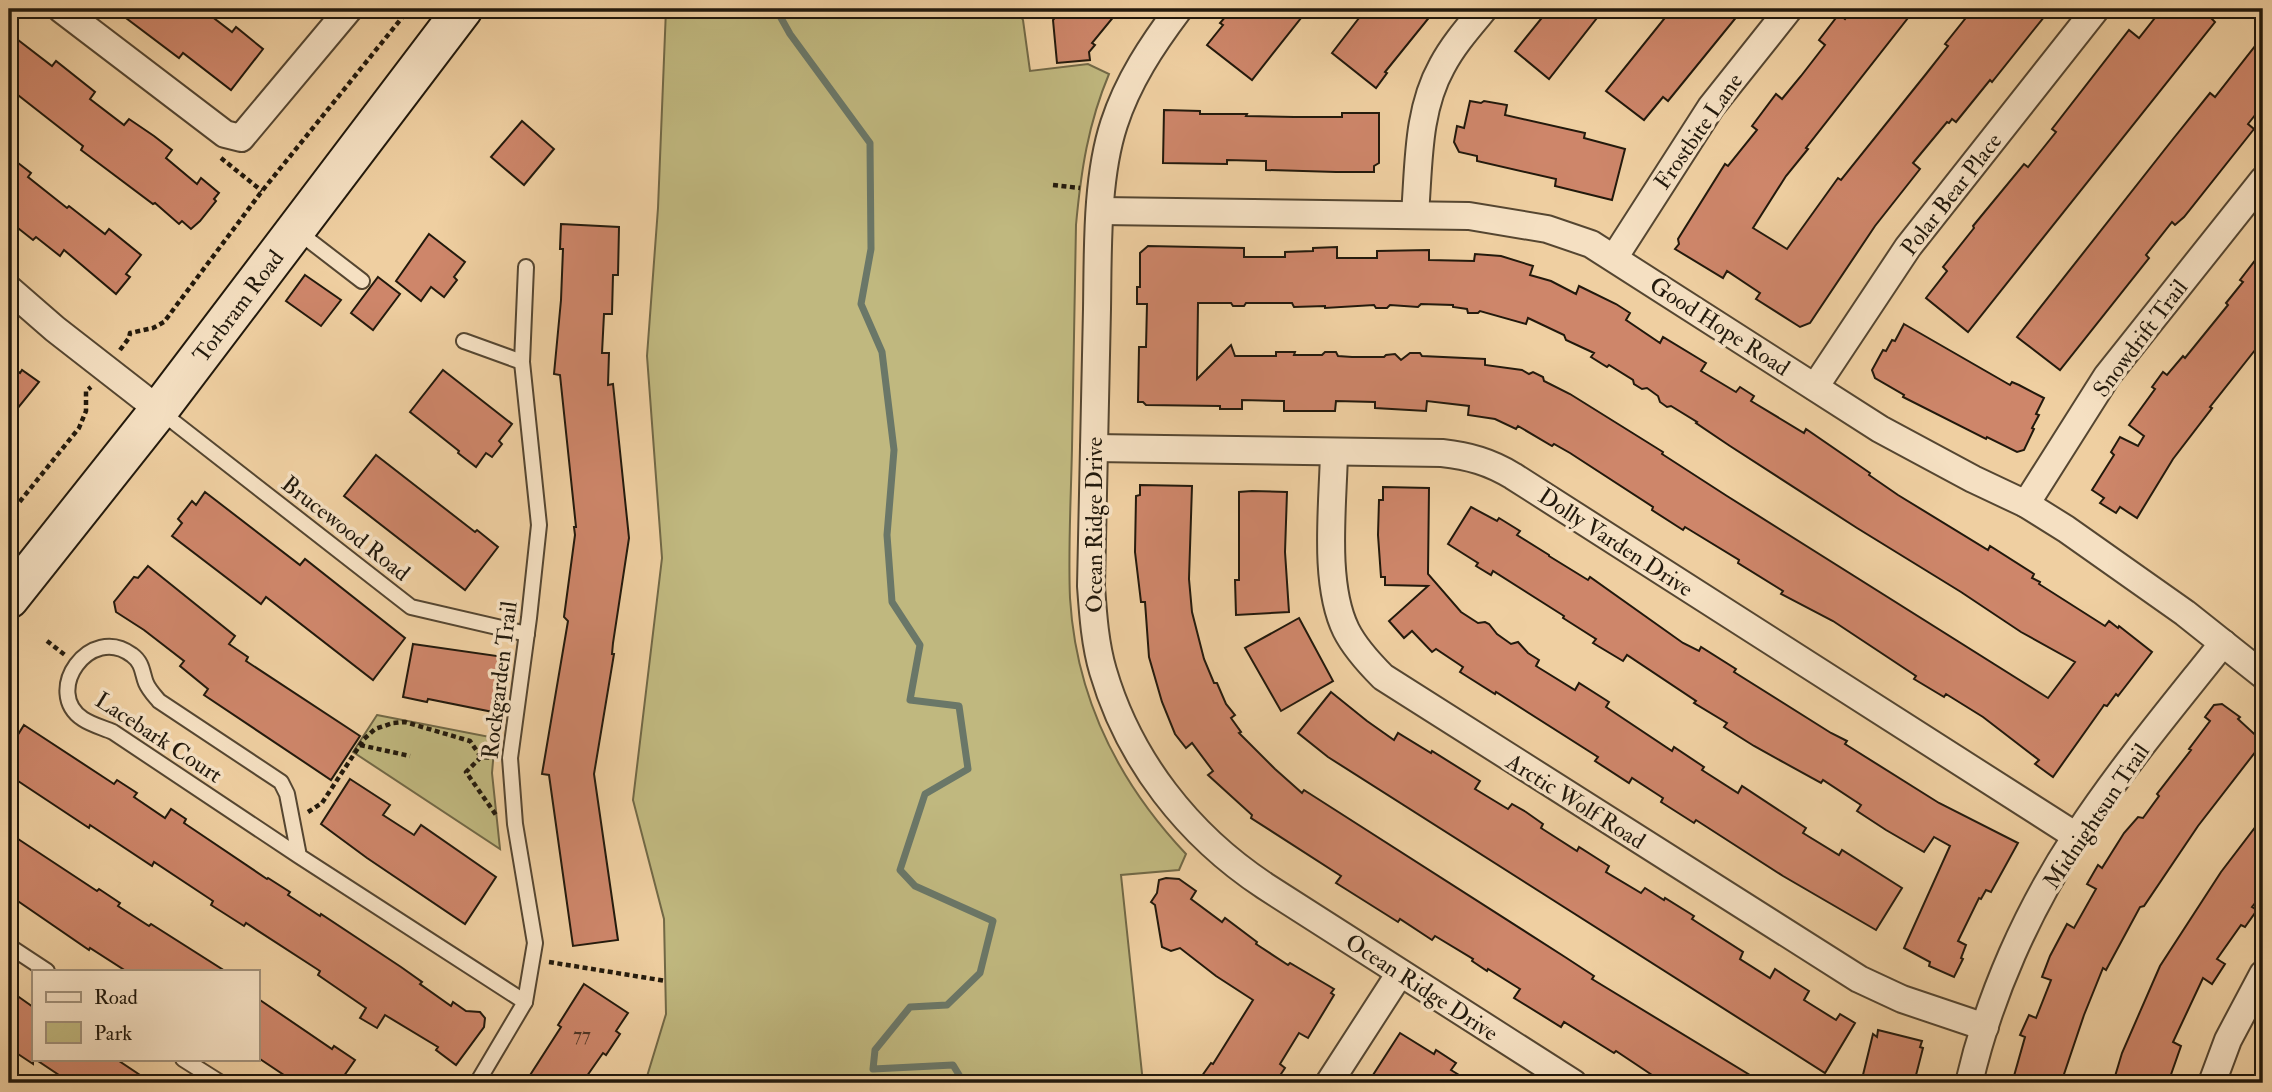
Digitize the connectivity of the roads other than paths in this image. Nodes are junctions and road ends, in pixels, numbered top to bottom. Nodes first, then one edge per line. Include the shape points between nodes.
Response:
1 (61, 9) edge
2 (349, 9) edge
3 (463, 9) edge
4 (1179, 9) edge
5 (1484, 9) edge
6 (1789, 9) edge
7 (2096, 9) edge
8 (2263, 180) edge
9 (1101, 211) junction
10 (1415, 214) junction
11 (296, 230) junction
12 (1614, 258) junction
13 (526, 267) dead end
14 (362, 281) dead end
15 (9, 289) edge
16 (464, 341) dead end
17 (522, 362) junction
18 (1815, 387) junction
19 (159, 410) junction
20 (1094, 448) junction
21 (1334, 453) junction
22 (2026, 504) junction
23 (9, 599) edge
24 (527, 634) junction
25 (2223, 643) junction
26 (2263, 675) edge
27 (2076, 836) junction
28 (299, 856) junction
29 (9, 946) edge
30 (45, 970) edge
31 (1400, 973) junction
32 (2263, 974) edge
33 (525, 1002) junction
34 (1984, 1027) junction
35 (185, 1060) edge
36 (220, 1083) edge
37 (477, 1083) edge
38 (1329, 1083) edge
39 (1573, 1083) edge
40 (1969, 1083) edge
41 (2212, 1083) edge

1 - 2 street via 225,134 241,138
3 - 11 main road, Torbram Road
4 - 9 street, Ocean Ridge Drive via 1140,64 1122,101 1108,144
5 - 10 street via 1447,58 1431,91 1423,115
6 - 12 street, Frostbite Lane via 1710,107
7 - 18 street, Polar Bear Place via 1908,247
8 - 22 street, Snowdrift Trail via 2108,376
9 - 10 street, Good Hope Road
9 - 20 street, Ocean Ridge Drive
10 - 12 street, Good Hope Road via 1469,216 1547,229 1591,244
11 - 14 lane
11 - 19 main road, Torbram Road
12 - 18 street, Good Hope Road
13 - 17 lane, Rockgarden Trail
15 - 19 street
16 - 17 lane
17 - 24 lane, Rockgarden Trail via 538,524
18 - 22 street, Good Hope Road via 1880,429
19 - 23 main road, Torbram Road
19 - 24 lane, Brucewood Road via 411,607
20 - 21 street, Dolly Varden Drive
20 - 31 street, Ocean Ridge Drive via 1091,586 1102,669 1153,778 1218,851
21 - 27 street, Dolly Varden Drive via 1442,453 1497,467
21 - 34 street, Arctic Wolf Road via 1335,595 1347,632 1383,677 1859,979
22 - 25 street, Good Hope Road via 2141,580
24 - 33 lane, Rockgarden Trail via 510,758 515,824 535,943
25 - 26 street, Good Hope Road
25 - 27 street, Midnightsun Trail
27 - 34 street, Midnightsun Trail via 2025,929
28 - 28 lane, Lacebark Court via 113,732 82,719 69,697 68,684 78,661 100,648 134,656 159,701 281,782
28 - 33 lane, Lacebark Court
29 - 30 lane
31 - 38 street
31 - 39 street, Ocean Ridge Drive
32 - 41 street via 2228,1040
33 - 37 lane, Rockgarden Trail
34 - 40 street, Midnightsun Trail
35 - 36 lane

